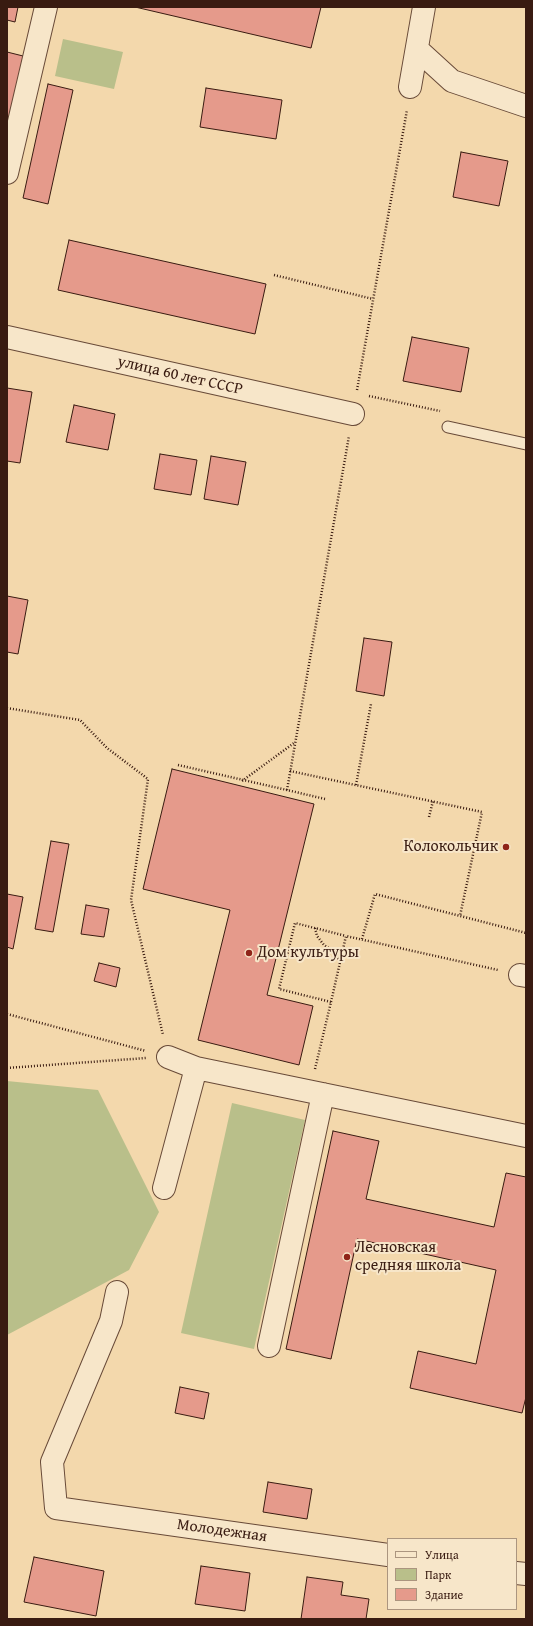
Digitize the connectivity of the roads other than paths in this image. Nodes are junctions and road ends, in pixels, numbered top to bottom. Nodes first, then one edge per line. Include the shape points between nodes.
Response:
1 (46, 7) edge
2 (424, 7) edge
3 (417, 49) junction
4 (410, 87) dead end
5 (526, 106) edge
6 (7, 173) edge
7 (7, 337) edge
8 (353, 414) dead end
9 (448, 427) dead end
10 (526, 444) edge
11 (168, 1057) road end
12 (196, 1068) junction
13 (323, 1094) junction
14 (526, 1136) edge
15 (164, 1188) dead end
16 (117, 1292) dead end
17 (269, 1346) dead end
18 (387, 1555) edge

1 - 6 street
2 - 3 street
3 - 4 street
3 - 5 street via 452,81
7 - 8 street, улица 60 лет СССР
9 - 10 lane
11 - 12 street
12 - 13 street
12 - 15 street
13 - 14 street
13 - 17 street
16 - 18 street, Молодежная via 111,1321 52,1462 56,1508

